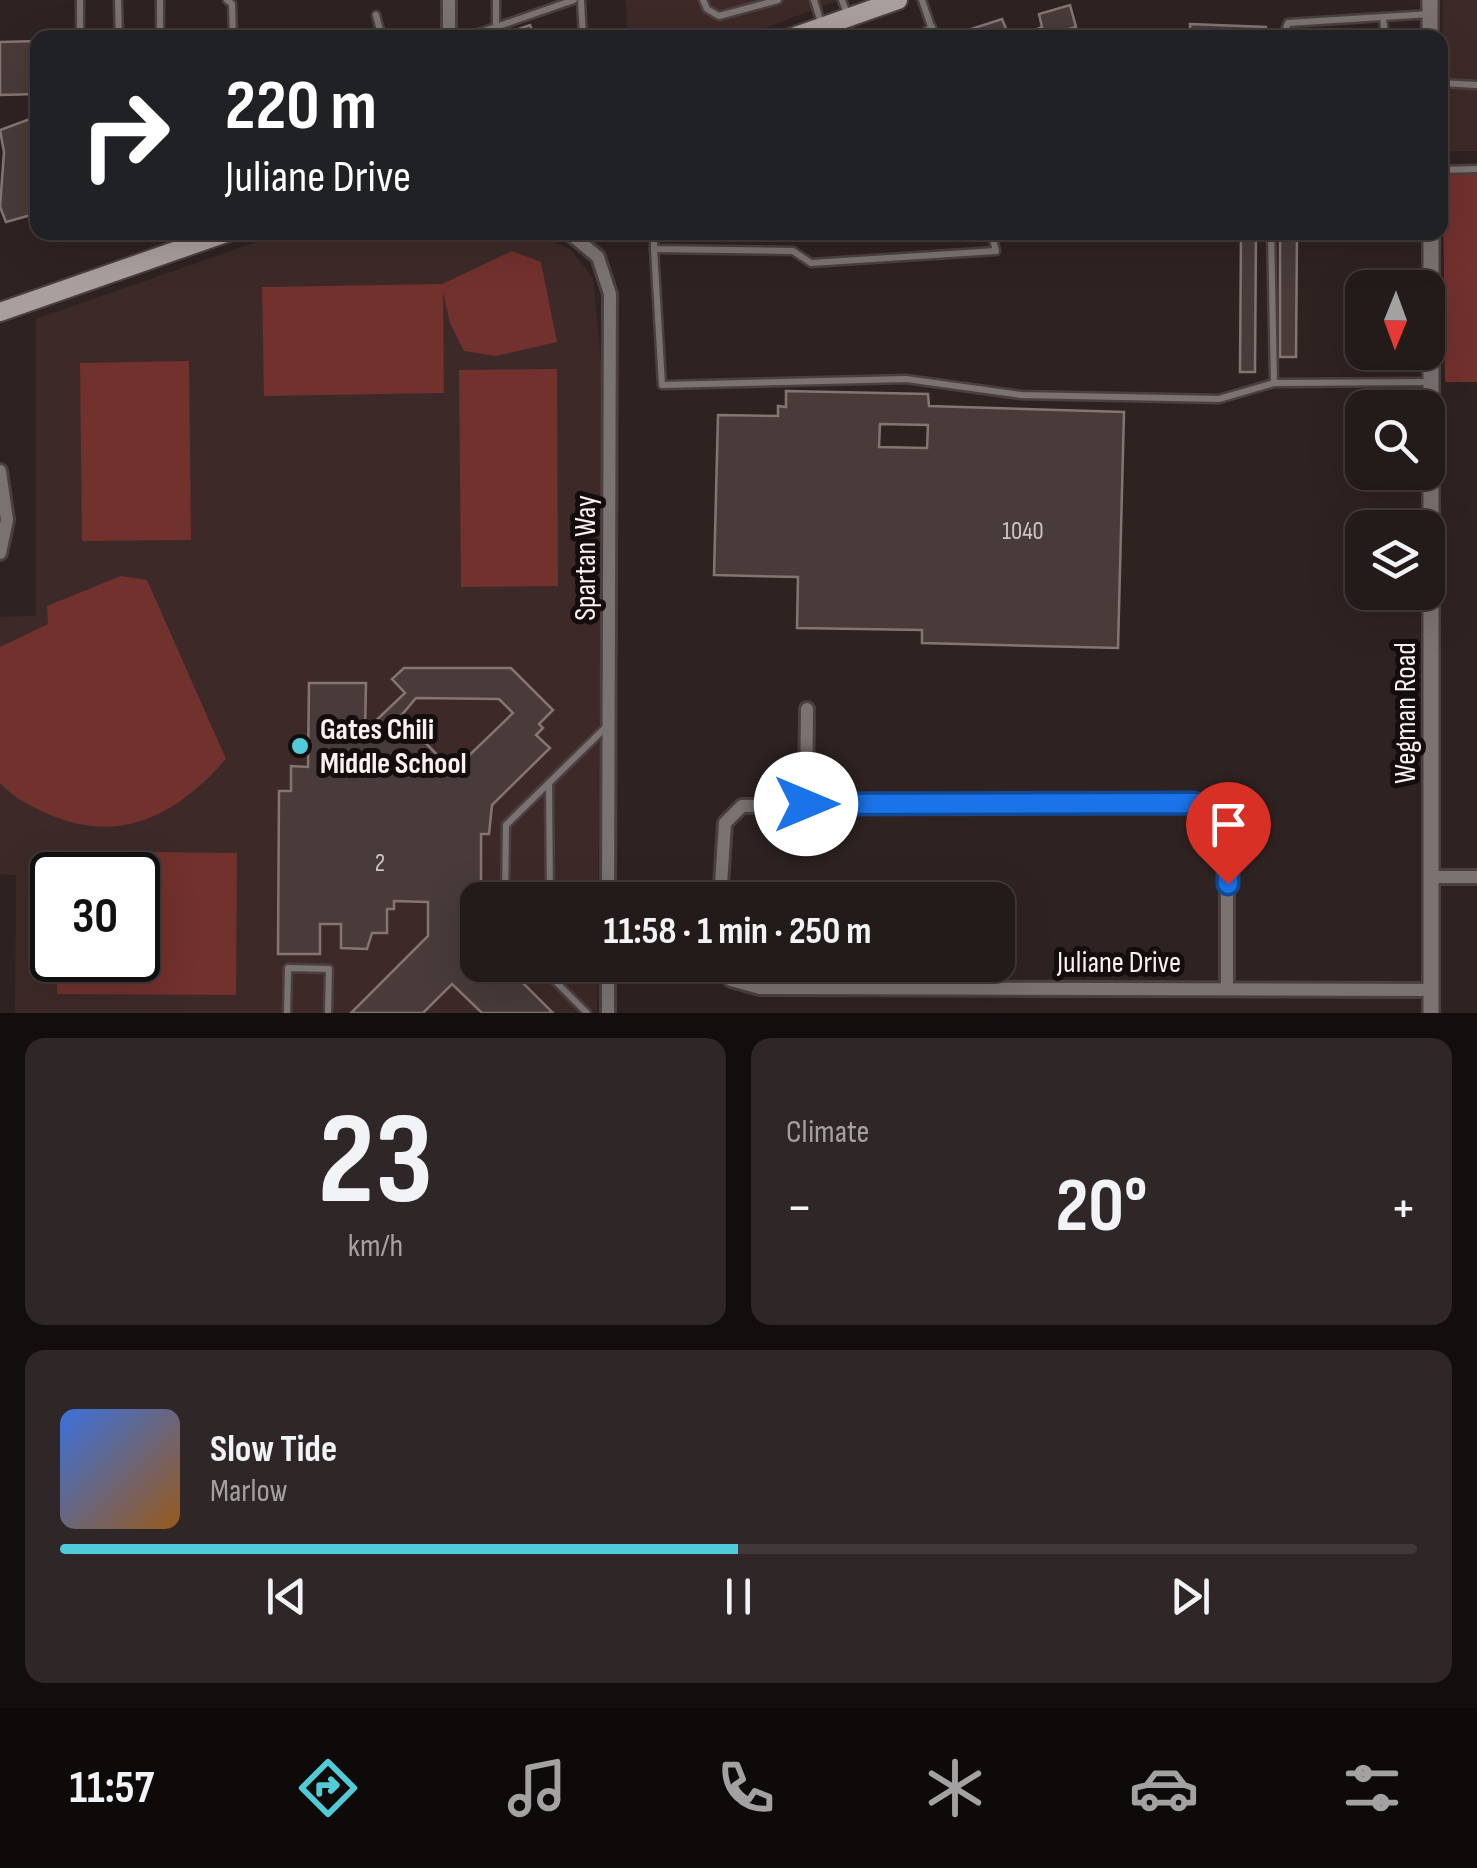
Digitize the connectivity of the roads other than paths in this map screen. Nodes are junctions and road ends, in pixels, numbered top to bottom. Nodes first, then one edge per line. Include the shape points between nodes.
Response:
1 (80, 0) edge
2 (118, 0) edge
3 (160, 0) edge
4 (227, 0) edge
5 (449, 0) edge
6 (496, 0) edge
7 (577, 0) edge
8 (704, 0) edge
9 (778, 0) edge
10 (814, 0) edge
11 (898, 0) edge
12 (922, 0) edge
13 (1430, 7) edge
14 (845, 9) edge
15 (376, 16) dead end
16 (1383, 17) junction
17 (496, 26) junction
18 (822, 27) junction
19 (932, 28) joint
20 (80, 30) edge
21 (119, 30) edge
22 (160, 30) edge
23 (233, 30) edge
24 (380, 30) edge
25 (449, 30) edge
26 (485, 30) edge
27 (582, 30) edge
28 (813, 30) edge
29 (929, 30) edge
30 (1285, 30) edge
31 (1384, 30) edge
32 (1448, 84) edge
33 (1477, 85) edge
34 (1477, 169) edge
35 (1448, 170) edge
36 (205, 240) edge
37 (577, 240) edge
38 (654, 240) edge
39 (992, 240) edge
40 (1271, 240) edge
41 (1431, 240) edge
42 (654, 249) junction
43 (0, 312) edge
44 (1431, 382) junction
45 (1274, 383) junction
46 (0, 471) edge
47 (0, 553) edge
48 (807, 709) dead end
49 (609, 724) junction
50 (549, 782) junction
51 (806, 804) junction
52 (1433, 877) junction
53 (1477, 877) edge
54 (504, 882) edge
55 (550, 882) edge
56 (608, 882) edge
57 (721, 882) edge
58 (556, 982) edge
59 (608, 982) edge
60 (738, 982) edge
61 (1227, 986) junction
62 (1432, 990) junction
63 (287, 1013) edge
64 (328, 1013) edge
65 (587, 1013) edge
66 (608, 1013) edge
67 (1431, 1013) edge

1 - 20 lane
2 - 21 lane
3 - 22 lane
4 - 23 lane
5 - 25 street
6 - 17 lane
7 - 17 lane
7 - 27 lane
8 - 9 lane via 719,16
10 - 18 lane
11 - 14 main road
12 - 19 lane
13 - 16 lane
14 - 18 main road
15 - 24 lane
16 - 30 lane via 1288,23
16 - 31 lane
17 - 26 lane
18 - 28 main road
19 - 29 lane
32 - 33 lane
34 - 35 lane
36 - 43 main road
37 - 49 street, Spartan Way via 598,258 610,294
38 - 42 lane
39 - 42 lane via 996,252 811,263 793,251
40 - 45 lane
41 - 44 street, Wegman Road
42 - 45 lane via 662,385 906,379 1021,396 1219,399
44 - 45 lane
44 - 52 street, Wegman Road
46 - 47 street via 8,520
48 - 51 street
49 - 50 lane
49 - 56 street, Spartan Way
50 - 54 lane via 506,825
50 - 55 lane
51 - 57 street via 732,812 722,835
51 - 61 street via 1208,807 1227,830
52 - 53 street
52 - 62 street, Wegman Road
58 - 65 lane
59 - 66 street
60 - 61 street, Juliane Drive via 760,988
61 - 62 street, Juliane Drive
62 - 67 street, Wegman Road
63 - 64 lane via 288,968 329,969

